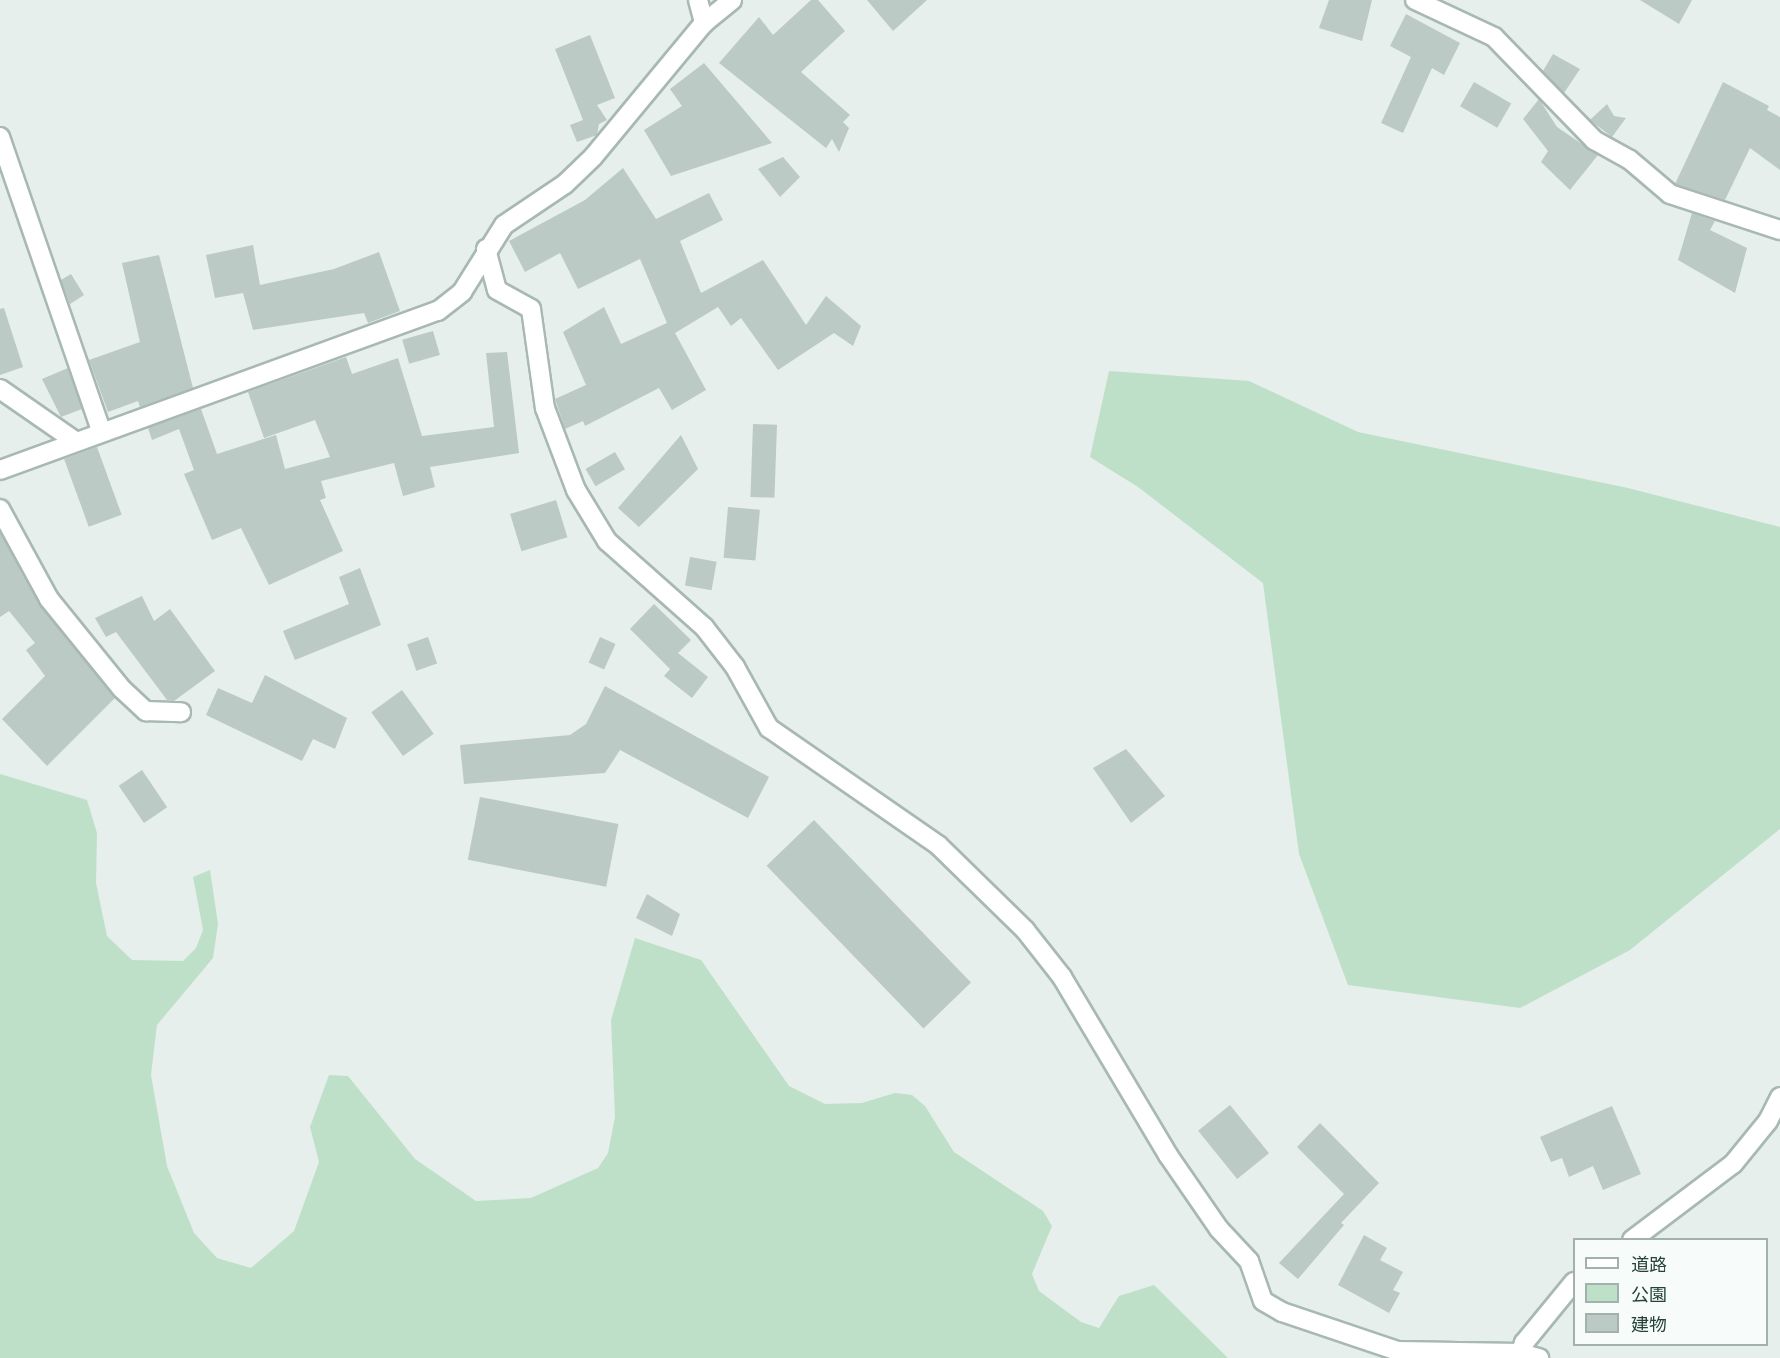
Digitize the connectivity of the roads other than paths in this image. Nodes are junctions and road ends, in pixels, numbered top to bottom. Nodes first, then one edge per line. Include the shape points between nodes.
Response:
1 (698, 0) edge
2 (732, 0) edge
3 (1415, 0) edge
4 (704, 23) junction
5 (0, 137) edge
6 (1780, 230) edge
7 (486, 249) junction
8 (0, 389) edge
9 (101, 430) junction
10 (75, 441) junction
11 (0, 470) edge
12 (0, 509) edge
13 (181, 712) dead end
14 (1780, 1097) edge
15 (1633, 1238) edge
16 (1573, 1285) edge
17 (1520, 1356) edge
18 (1539, 1358) edge

1 - 4 street
2 - 4 street
3 - 6 street via 1494,37 1594,140 1630,160 1670,194
4 - 7 street via 593,158 565,184 504,225
5 - 9 street
7 - 9 street via 462,292 438,311
7 - 17 street via 497,290 531,309 545,408 576,490 607,541 704,627 735,667 769,728 938,845 1025,930 1062,978 1168,1155 1219,1228 1250,1261 1263,1301 1282,1312 1398,1351
8 - 10 street
9 - 10 street
10 - 11 street
12 - 13 street via 49,599 122,689 146,711
14 - 15 street via 1768,1121 1733,1164
16 - 17 street
17 - 18 street

